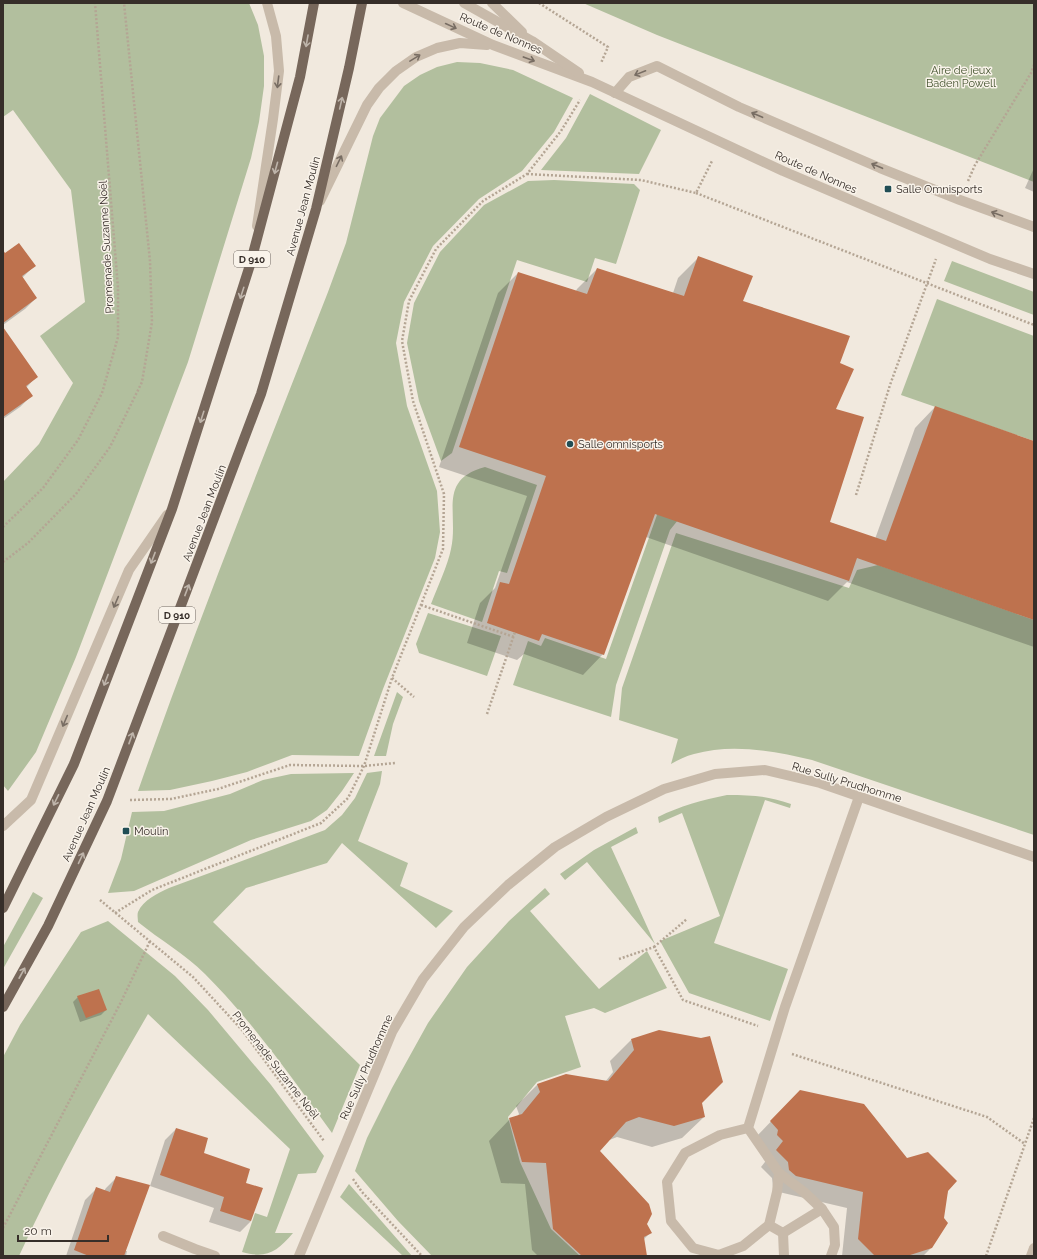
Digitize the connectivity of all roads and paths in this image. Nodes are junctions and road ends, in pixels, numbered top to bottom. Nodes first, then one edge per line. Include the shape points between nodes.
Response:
1 (95, 3) edge
2 (124, 3) edge
3 (267, 3) edge
4 (314, 3) edge
5 (362, 3) edge
6 (403, 3) edge
7 (464, 3) edge
8 (492, 3) edge
9 (540, 3) edge
10 (532, 41) junction
11 (493, 45) junction
12 (1034, 65) edge
13 (592, 82) junction
14 (615, 93) junction
15 (721, 143) junction
16 (527, 174) junction
17 (696, 193) junction
18 (960, 200) junction
19 (316, 209) junction
20 (1034, 227) edge
21 (943, 240) junction
22 (250, 265) junction
23 (1034, 274) edge
24 (928, 285) junction
25 (1034, 325) edge
26 (856, 495) dead end
27 (172, 509) junction
28 (3, 527) edge
29 (3, 562) edge
30 (421, 605) junction
31 (515, 632) dead end
32 (514, 637) junction
33 (392, 678) junction
34 (414, 697) dead end
35 (487, 714) dead end
36 (395, 763) dead end
37 (364, 766) junction
38 (859, 797) junction
39 (107, 801) junction
40 (3, 826) edge
41 (1034, 857) edge
42 (100, 900) dead end
43 (3, 908) edge
44 (115, 912) junction
45 (687, 919) dead end
46 (150, 941) junction
47 (654, 947) junction
48 (619, 958) dead end
49 (3, 1008) edge
50 (777, 1032) junction
51 (772, 1047) junction
52 (1034, 1118) edge
53 (748, 1128) junction
54 (1025, 1144) junction
55 (339, 1161) junction
56 (779, 1173) junction
57 (822, 1209) junction
58 (769, 1225) junction
59 (3, 1228) edge
60 (783, 1233) junction
61 (163, 1236) dead end
62 (1034, 1248) edge
63 (215, 1256) edge
64 (299, 1256) edge
65 (422, 1256) edge
66 (720, 1256) edge
67 (784, 1256) edge
68 (831, 1256) edge
69 (986, 1256) edge
70 (1031, 1256) edge

1 - 28 path, Promenade Suzanne Noël via 116,258 118,337 102,393 78,440 43,488
2 - 29 path via 150,261 152,322 142,382 110,447 76,494 28,543
3 -> 22 street via 276,36 279,71
4 -> 22 main road, D 910 via 300,77
19 -> 5 main road, Avenue Jean Moulin / D 910
6 -> 11 street, Route de Nonnes
7 - 10 street, Route de Nonnes
8 - 10 street, Route de Nonnes
9 - 13 path via 608,47
10 - 13 street, Route de Nonnes
11 -> 13 street, Route de Nonnes
19 -> 11 street via 367,105 396,70 437,48 460,43
12 - 18 path via 975,165
13 - 14 street, Route de Nonnes
13 - 16 path via 561,131
14 - 15 street, Route de Nonnes
18 -> 14 street via 738,107 657,66 629,77
15 - 17 path
15 - 21 street, Route de Nonnes
16 - 17 path via 642,180
16 - 30 path via 483,201 436,249 409,302 402,341 413,401 444,494 443,549
17 - 24 path
20 -> 18 street
39 -> 19 main road, Avenue Jean Moulin / D 910 via 261,394
21 - 23 street, Route de Nonnes
21 - 24 path
22 -> 27 main road, D 910
24 - 25 path
24 - 26 path via 890,385
27 -> 40 street via 129,570 32,800
27 -> 43 main road, D 910 via 74,764
30 - 32 path
30 - 33 path
31 - 32 path
32 - 35 path
33 - 34 path
33 - 37 path
36 - 37 path
37 - 39 path via 290,765 218,789 171,799
37 - 44 path via 348,798 321,823 152,890
38 - 41 street, Rue Sully Prudhomme
38 - 50 street
38 - 55 street, Rue Sully Prudhomme via 820,783 765,770 715,774 664,788 606,817 555,847 508,885 464,927 423,979 392,1032
49 -> 39 main road, Avenue Jean Moulin / D 910 via 48,926
42 - 44 path, Promenade Suzanne Noël
44 - 46 path, Promenade Suzanne Noël
45 - 47 path
46 - 55 path, Promenade Suzanne Noël via 193,977 242,1030
46 - 59 path
47 - 48 path
47 - 50 path via 683,1000
50 - 51 street
51 - 53 street
51 - 54 path via 987,1117
52 - 54 path
53 - 56 street
53 - 66 street via 720,1135 685,1153 667,1182 671,1221 693,1248
54 - 69 path
55 - 64 street, Rue Sully Prudhomme
55 - 65 path, Promenade Suzanne Noël via 362,1192
56 - 57 street
56 - 58 street
57 - 60 street
57 - 68 street via 834,1227
58 - 60 street
58 - 66 street via 743,1246
60 - 67 street
61 - 63 street
62 - 70 street

